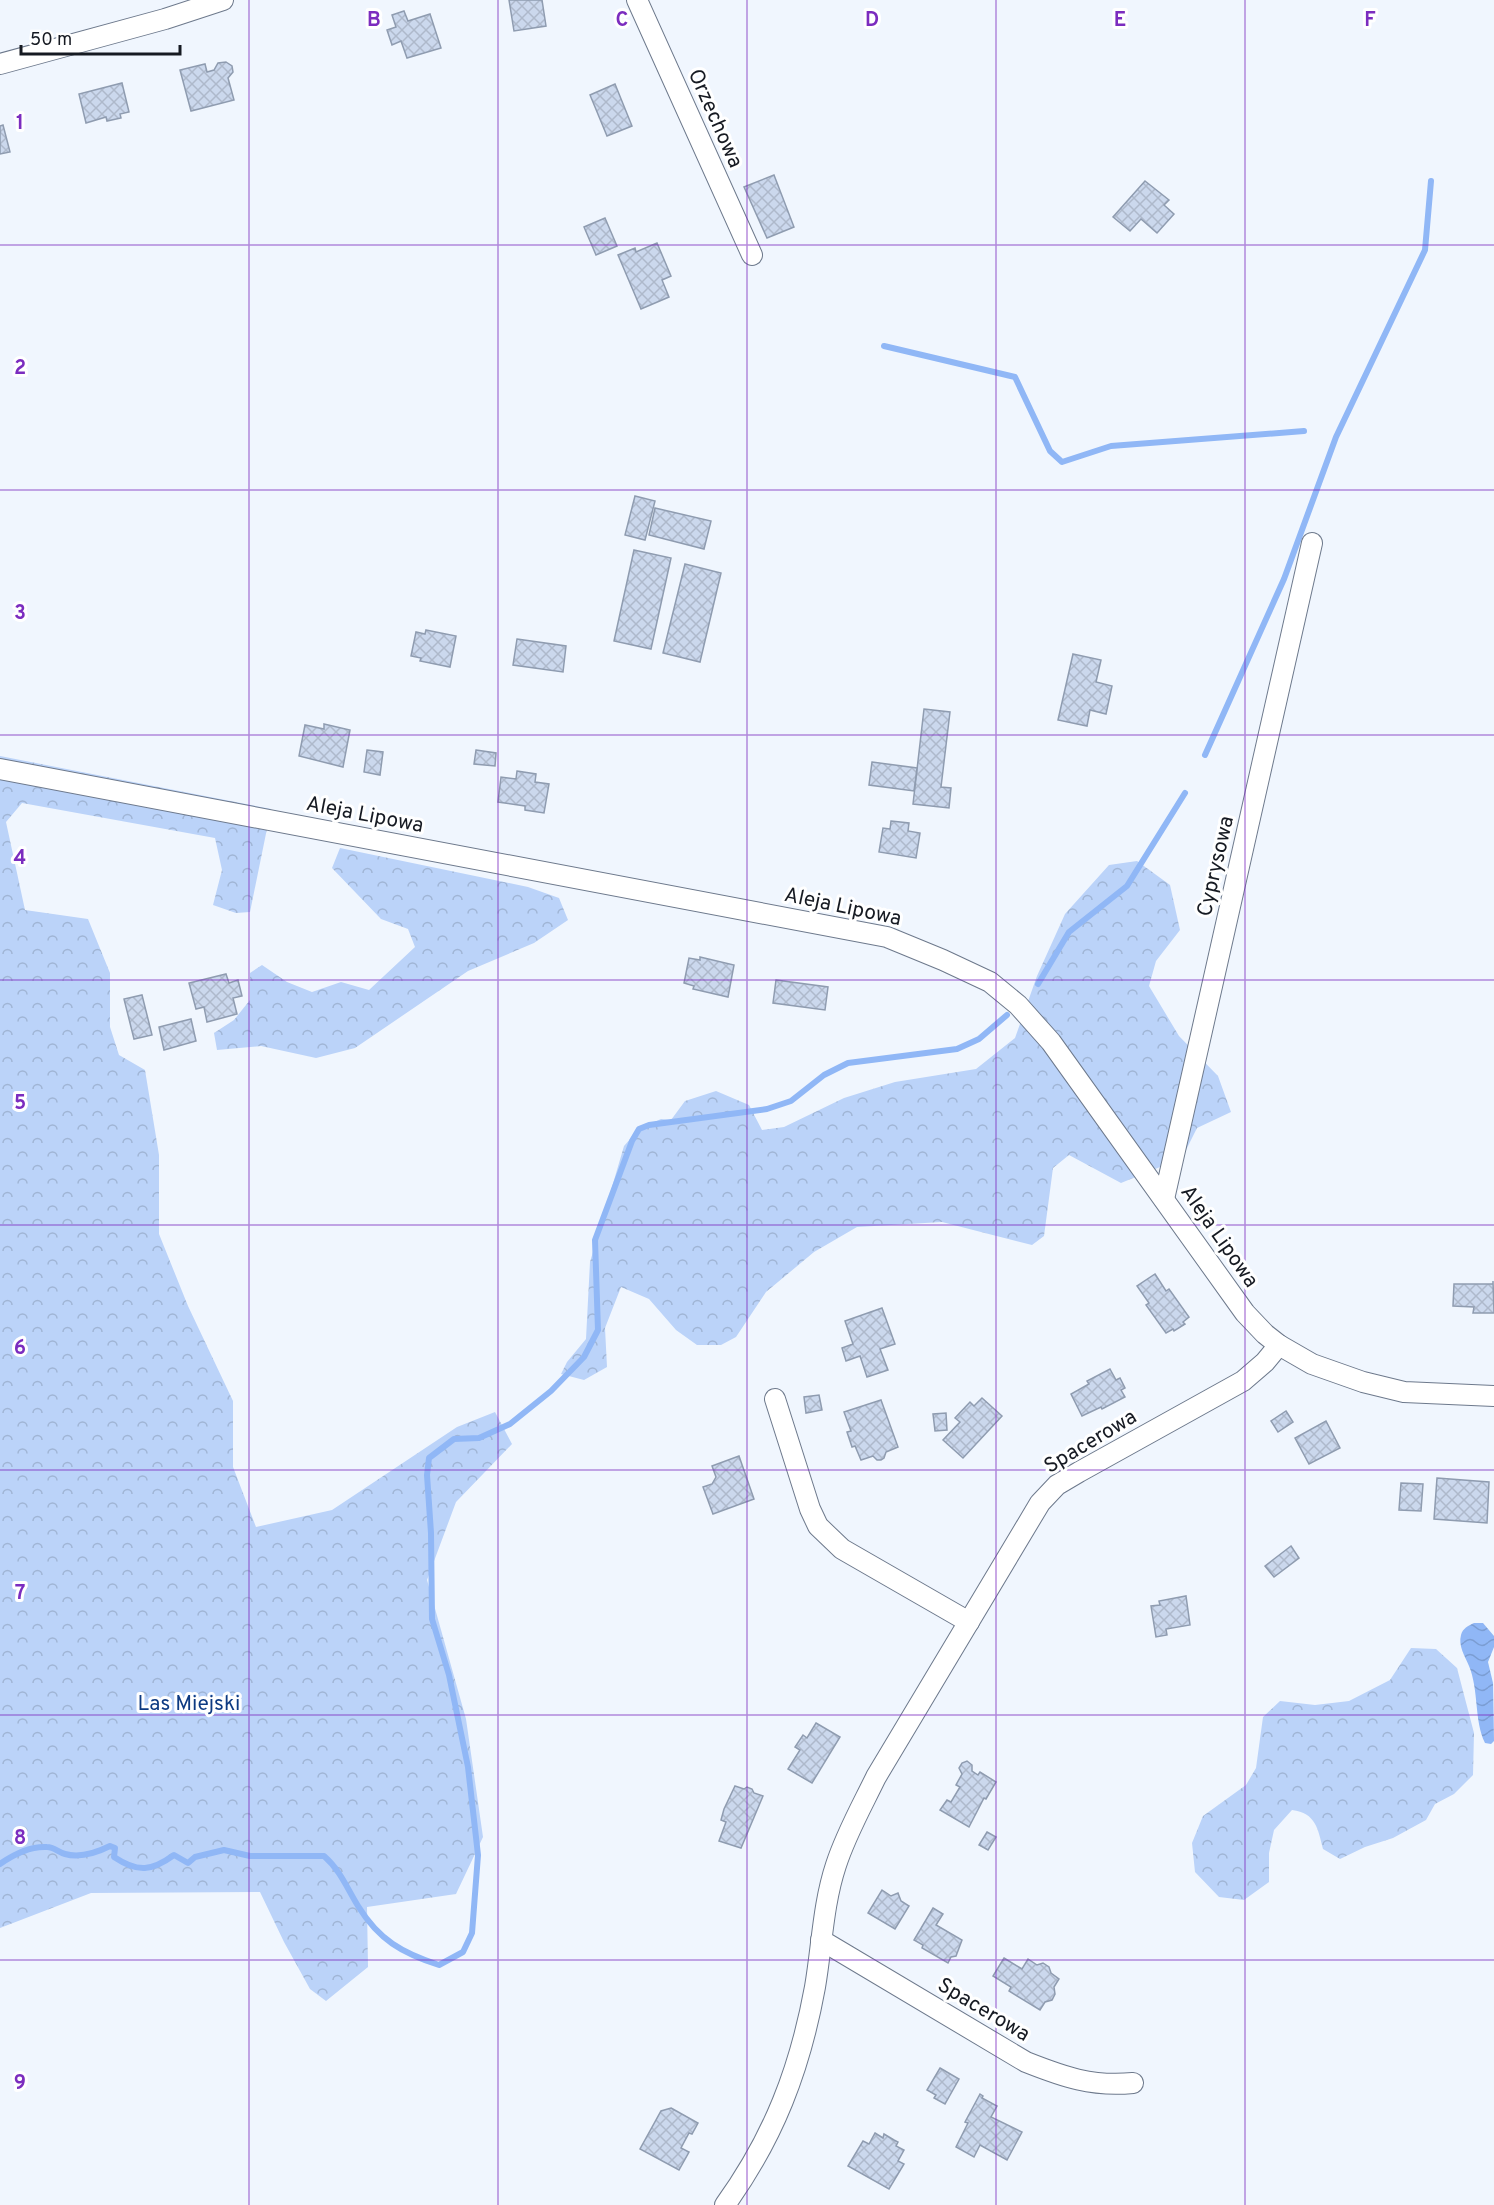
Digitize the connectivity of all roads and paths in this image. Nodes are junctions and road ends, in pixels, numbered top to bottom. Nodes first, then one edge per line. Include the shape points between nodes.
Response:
1 (224, 0) edge
2 (637, 0) edge
3 (0, 64) edge
4 (752, 255) dead end
5 (1312, 543) dead end
6 (0, 769) edge
7 (1164, 1200) junction
8 (1279, 1345) junction
9 (1494, 1396) edge
10 (775, 1399) dead end
11 (969, 1622) junction
12 (821, 1940) junction
13 (1133, 2083) dead end
14 (725, 2205) edge

1 - 3 street
2 - 4 street, Orzechowa
5 - 7 street, Cyprysowa
6 - 7 street, Aleja Lipowa via 887,937 990,982 1018,1005 1051,1042
7 - 8 street, Aleja Lipowa via 1245,1313
8 - 9 street, Aleja Lipowa via 1312,1364 1404,1392
8 - 11 street, Spacerowa via 1243,1381 1057,1485 1040,1503
10 - 11 street via 818,1526 842,1549
11 - 12 street, Spacerowa via 856,1817 836,1865
12 - 13 street, Spacerowa via 1026,2062 1082,2081
12 - 14 street, Spacerowa via 793,2077 764,2144

